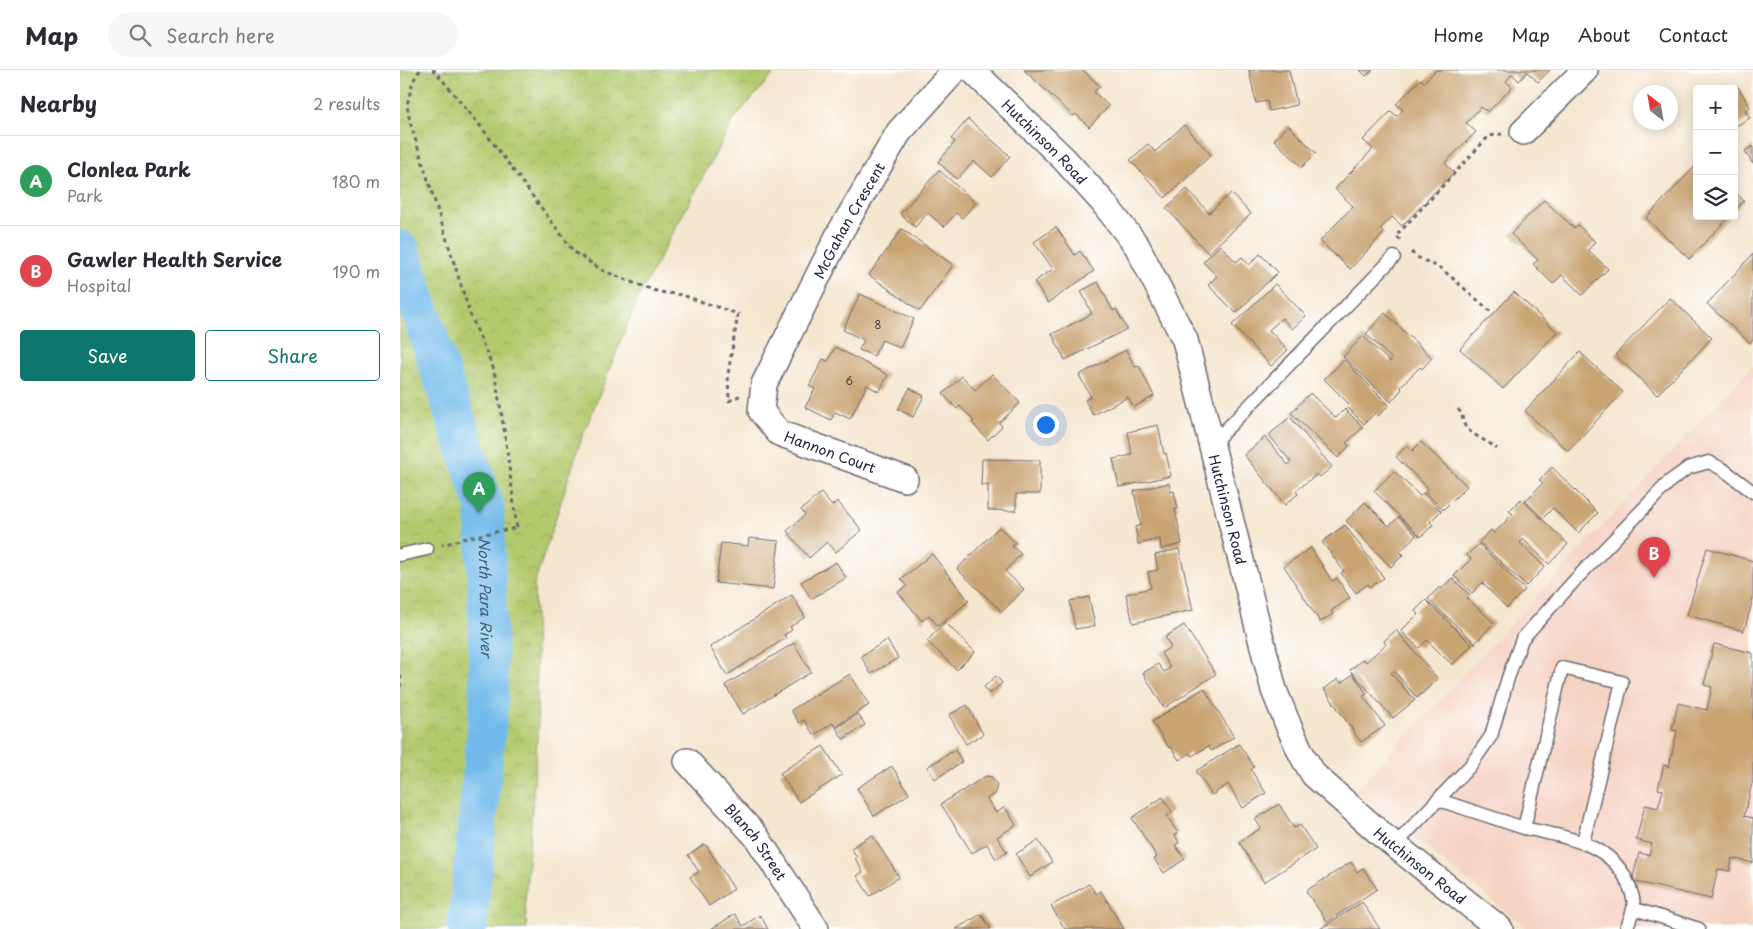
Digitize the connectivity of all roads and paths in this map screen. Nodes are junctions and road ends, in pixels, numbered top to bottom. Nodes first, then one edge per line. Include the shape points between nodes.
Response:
1 (420, 70) edge
2 (432, 70) edge
3 (955, 70) edge
4 (972, 70) edge
5 (1586, 70) edge
6 (1523, 132) joint
7 (1403, 243) dead end
8 (1410, 250) dead end
9 (1394, 257) dead end
10 (1490, 311) dead end
11 (764, 384) junction
12 (1458, 409) dead end
13 (1211, 446) junction
14 (1497, 449) dead end
15 (905, 479) dead end
16 (1753, 492) edge
17 (427, 549) joint
18 (400, 555) edge
19 (401, 671) edge
20 (400, 687) edge
21 (687, 761) dead end
22 (1439, 800) junction
23 (1524, 828) junction
24 (1583, 842) junction
25 (1395, 845) junction
26 (1635, 909) junction
27 (816, 929) edge
28 (1500, 929) edge
29 (1626, 929) edge
30 (1699, 929) edge

1 - 17 path via 413,81 407,105 410,122 470,314 494,370 517,528
2 - 11 path via 482,128 574,252 602,270 631,282 738,314 728,374 729,401
3 - 11 street, McGahan Crescent via 899,132 839,234
4 - 13 street, Hutchinson Road via 1064,159 1137,246 1185,340
5 - 6 street
6 - 7 path via 1489,136 1396,236
8 - 10 path via 1416,257 1442,269
9 - 13 lane
11 - 15 street, Hannon Court via 761,412 779,433
12 - 14 path via 1463,414 1464,424
13 - 25 street, Hutchinson Road via 1274,690 1288,727 1314,775
16 - 22 lane via 1709,462 1688,468 1670,481 1522,640 1491,736 1470,766
17 - 18 lane
19 - 20 path
21 - 27 street, Blanch Street via 756,836
22 - 23 lane
22 - 25 lane
23 - 24 lane
23 - 24 lane via 1562,668 1622,682
24 - 26 lane via 1607,854 1624,874
25 - 28 street, Hutchinson Road
26 - 29 lane
26 - 30 lane

